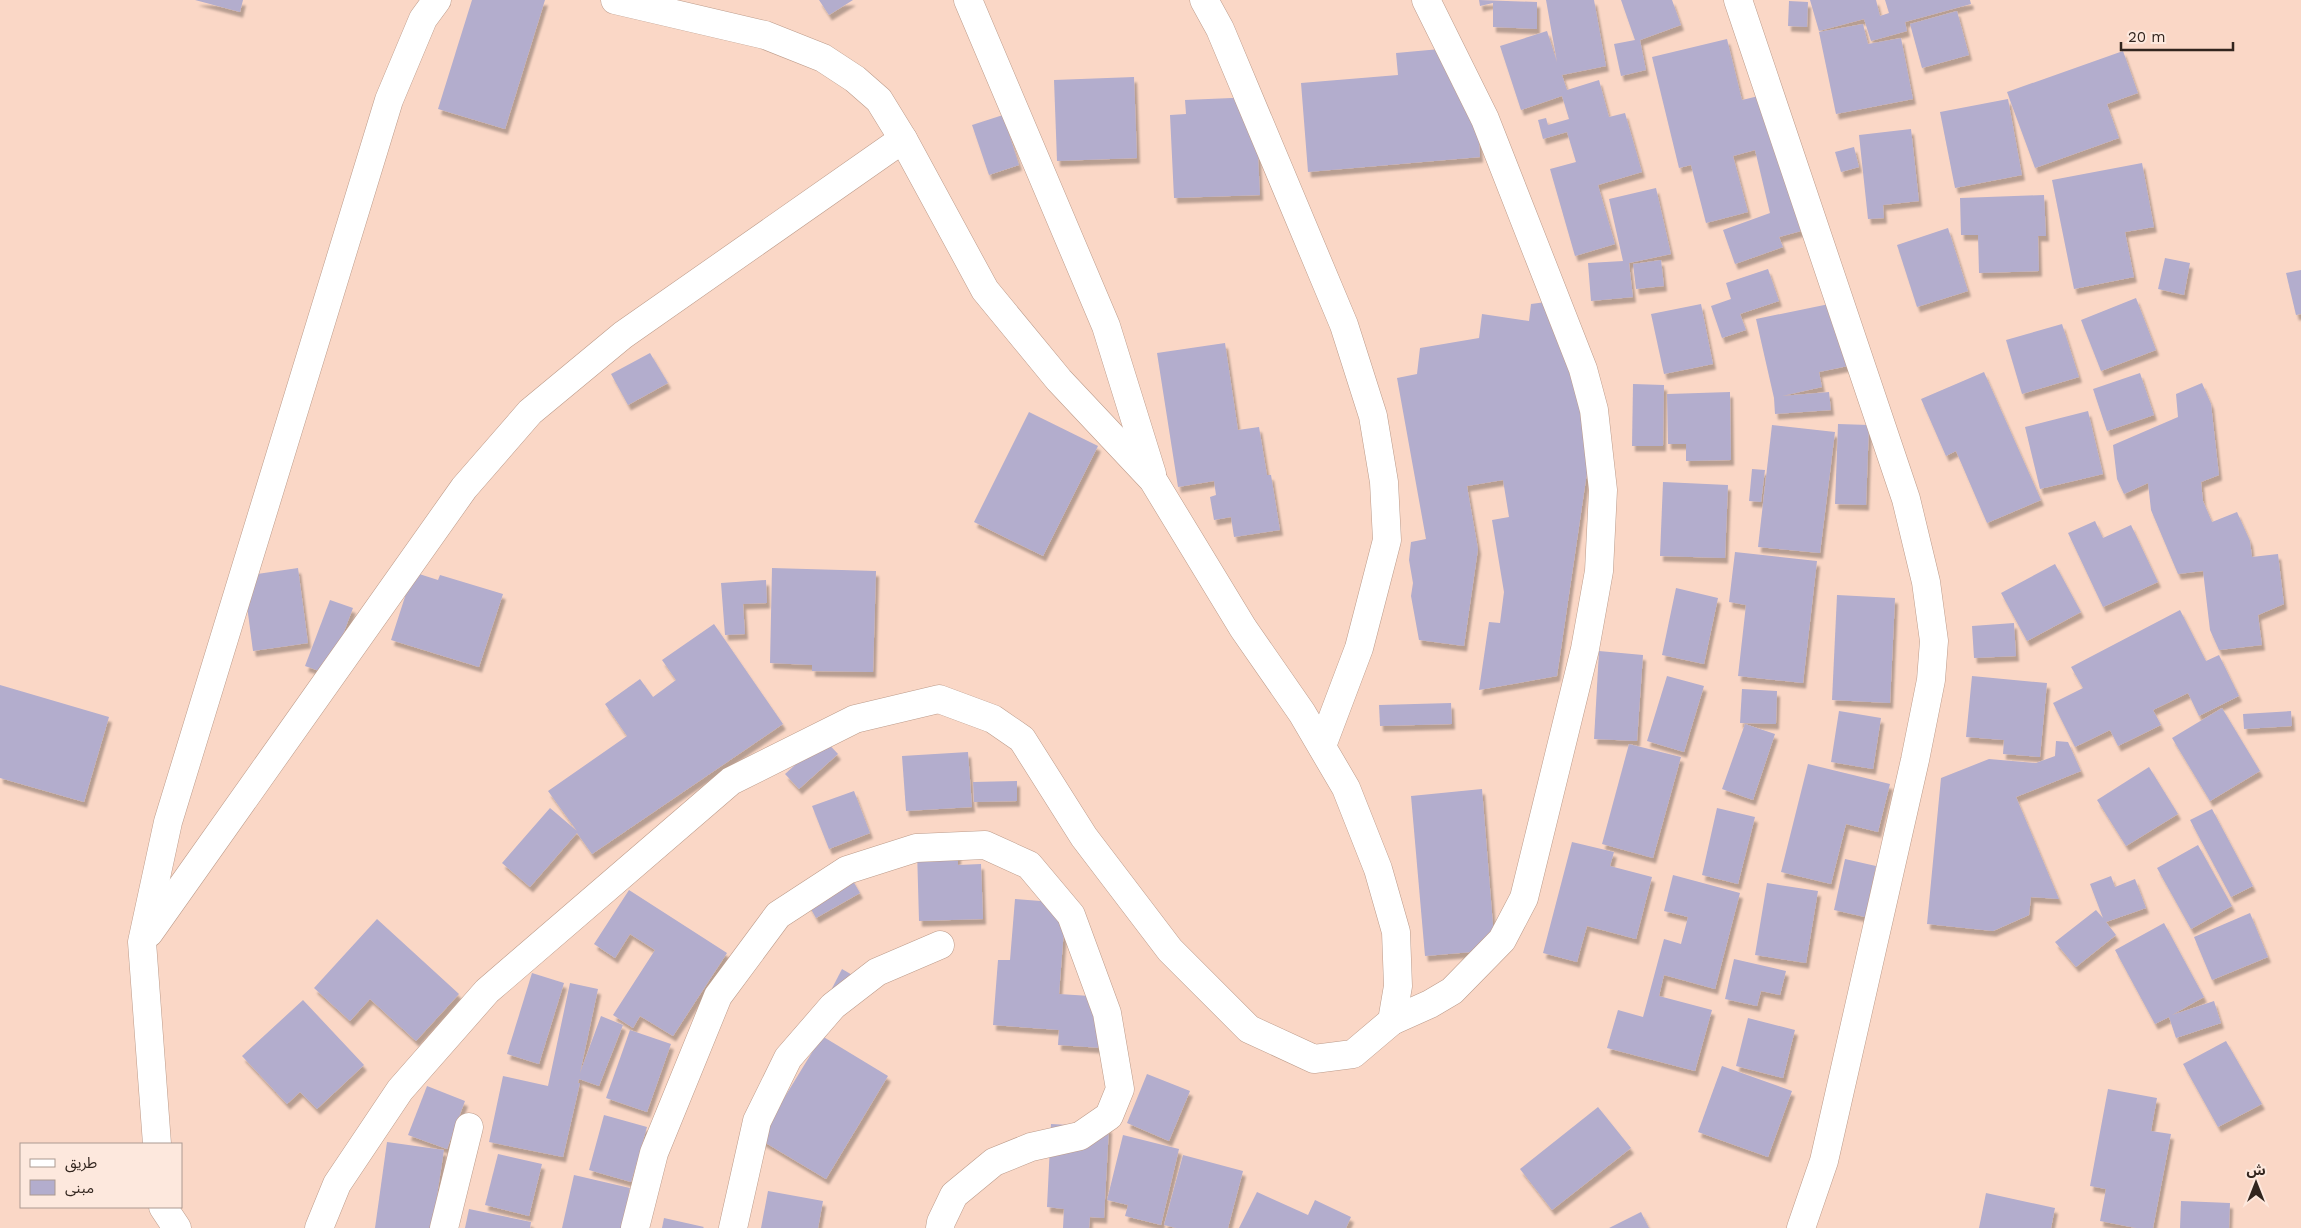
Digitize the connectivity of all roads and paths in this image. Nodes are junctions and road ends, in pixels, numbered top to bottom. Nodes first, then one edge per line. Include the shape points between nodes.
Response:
1 (437, 0) edge
2 (615, 0) edge
3 (968, 0) edge
4 (1204, 0) edge
5 (1426, 0) edge
6 (1738, 0) edge
7 (662, 5) edge
8 (903, 138) junction
9 (1154, 480) junction
10 (1322, 746) junction
11 (142, 942) junction
12 (940, 945) dead end
13 (1392, 1021) junction
14 (469, 1127) dead end
15 (157, 1143) edge
16 (162, 1208) edge
17 (163, 1208) edge
18 (163, 1228) edge
19 (177, 1228) edge
20 (319, 1228) edge
21 (444, 1228) edge
22 (635, 1228) edge
23 (733, 1228) edge
24 (940, 1228) edge
25 (1802, 1228) edge

1 - 11 street via 423,19 389,100 168,822
2 - 7 street
3 - 9 street via 1106,326
4 - 10 street via 1220,29 1344,325 1373,416 1384,482 1387,540 1359,648
5 - 13 street via 1486,118 1583,369 1594,410 1603,490 1599,571 1585,649 1524,898 1502,940 1452,992
6 - 25 street via 1906,498 1926,582 1934,641 1931,680 1915,760 1824,1161
7 - 8 street via 765,35 823,58 856,79 879,100
8 - 9 street via 985,290 1059,380
8 - 11 street via 623,335 530,412 464,488
9 - 10 street via 1243,628
10 - 13 street via 1346,788 1378,869 1396,932 1398,986
11 - 15 street
12 - 23 street via 877,972 833,1006 788,1058 757,1121
13 - 20 street via 1353,1054 1314,1059 1249,1029 1170,950 1084,837 1022,739 993,719 939,699 855,719 732,781 486,991 400,1090 337,1184
14 - 21 street
16 - 18 street
17 - 19 street
22 - 24 street via 654,1153 718,996 778,915 847,870 916,848 985,846 1028,865 1070,915 1108,1013 1120,1089 1110,1116 1080,1136 1030,1147 994,1162 954,1195

